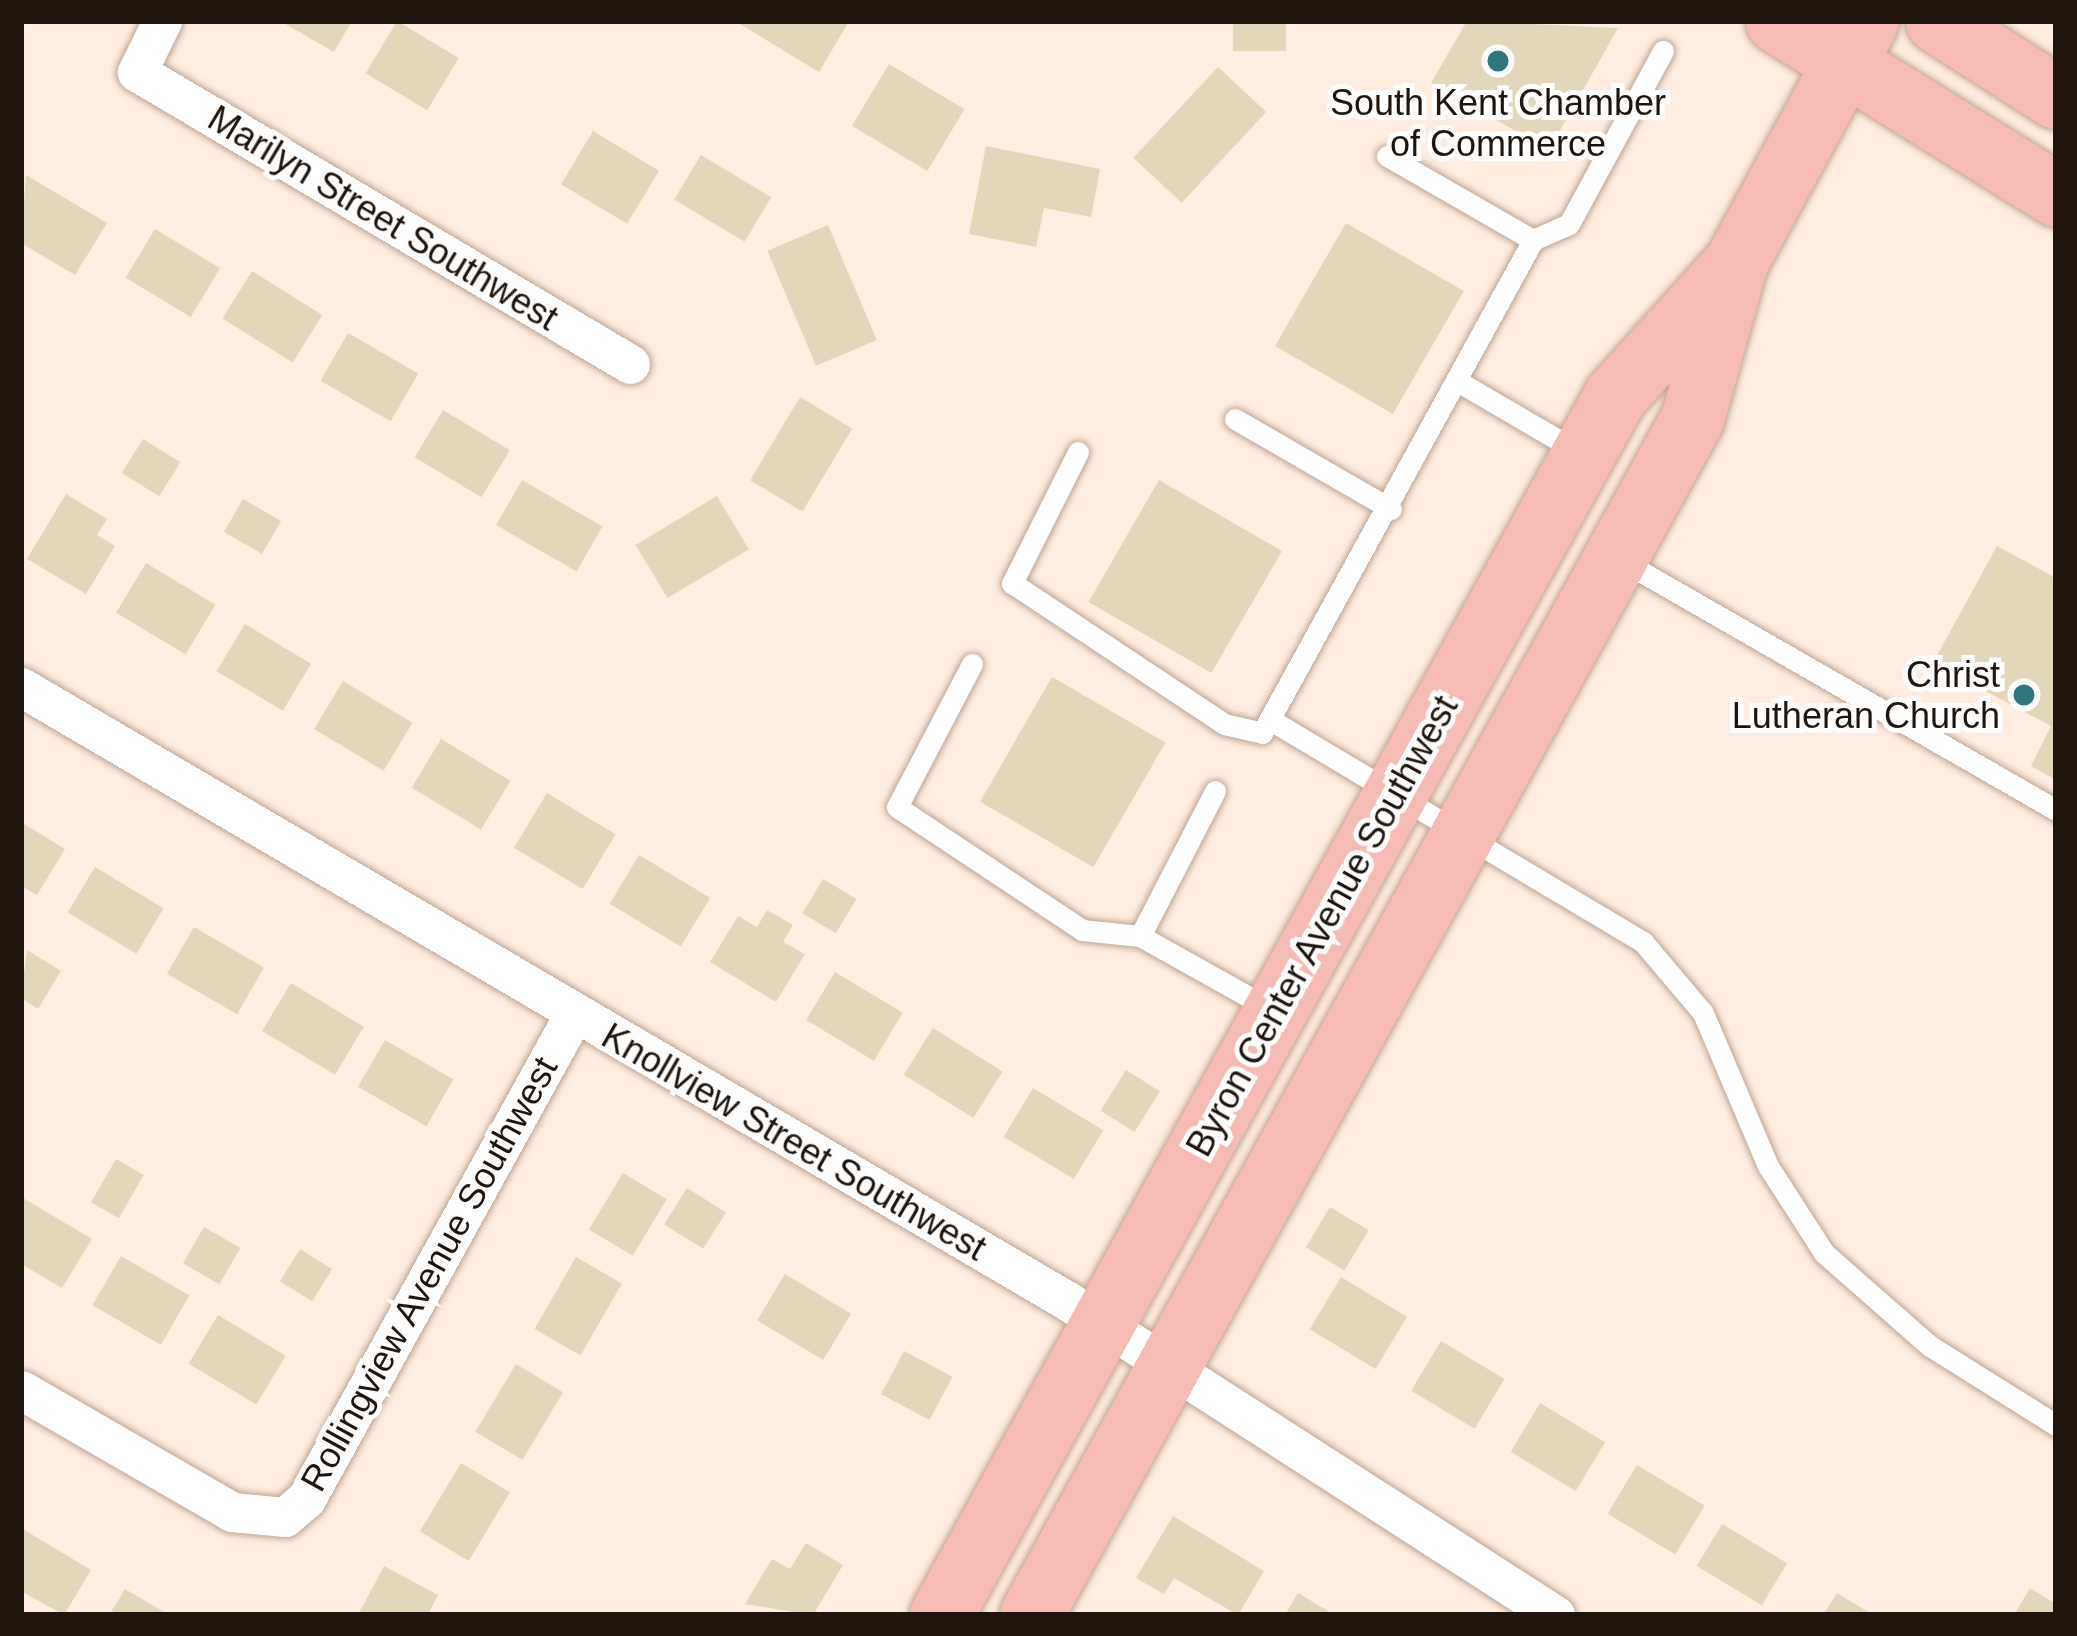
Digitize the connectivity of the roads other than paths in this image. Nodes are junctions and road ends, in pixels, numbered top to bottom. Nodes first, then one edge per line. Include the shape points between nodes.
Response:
1 (162, 21) edge
2 (1777, 21) edge
3 (1937, 21) edge
4 (1856, 42) edge
5 (1663, 51) dead end
6 (2056, 98) edge
7 (1387, 156) dead end
8 (2056, 195) edge
9 (1533, 240) junction
10 (1736, 262) junction
11 (629, 364) dead end
12 (1459, 382) junction
13 (1235, 419) dead end
14 (1078, 452) dead end
15 (1583, 454) junction
16 (1391, 509) junction
17 (1618, 559) junction
18 (972, 664) dead end
19 (21, 687) edge
20 (1274, 722) junction
21 (1396, 790) junction
22 (1216, 791) dead end
23 (2056, 810) edge
24 (1468, 831) junction
25 (1140, 936) junction
26 (1274, 1012) junction
27 (574, 1014) junction
28 (1102, 1325) junction
29 (1169, 1371) junction
30 (21, 1390) edge
31 (2056, 1425) edge
32 (941, 1615) edge
33 (1031, 1615) edge
34 (1555, 1615) edge

1 - 11 street, Marilyn Street Southwest via 137,72
2 - 4 main road
3 - 6 main road
4 - 8 main road
4 - 10 main road, Byron Center Avenue Southwest
5 - 9 lane via 1569,224
7 - 9 lane
9 - 12 lane
10 - 15 main road, Byron Center Avenue Southwest via 1637,362
10 - 17 main road, Byron Center Avenue Southwest via 1700,401
12 - 15 lane
12 - 16 lane
13 - 16 lane
14 - 20 lane via 1012,583 1224,724 1262,734
15 - 21 main road, Byron Center Avenue Southwest
16 - 20 lane
17 - 23 lane
17 - 24 main road, Byron Center Avenue Southwest
18 - 25 lane via 896,807 1082,930
19 - 27 street, Knollview Street Southwest
20 - 21 lane
21 - 24 lane
21 - 26 main road, Byron Center Avenue Southwest
22 - 25 lane
24 - 29 main road, Byron Center Avenue Southwest
24 - 31 lane via 1667,966 1703,1013 1768,1166 1816,1244 1900,1323
25 - 26 lane
26 - 28 main road, Byron Center Avenue Southwest
27 - 28 street, Knollview Street Southwest
27 - 30 street, Rollingview Avenue Southwest via 306,1498 271,1521 208,1500
28 - 29 street, Knollview Street Southwest
28 - 32 main road, Byron Center Avenue Southwest
29 - 33 main road, Byron Center Avenue Southwest
29 - 34 street, Knollview Street Southwest

